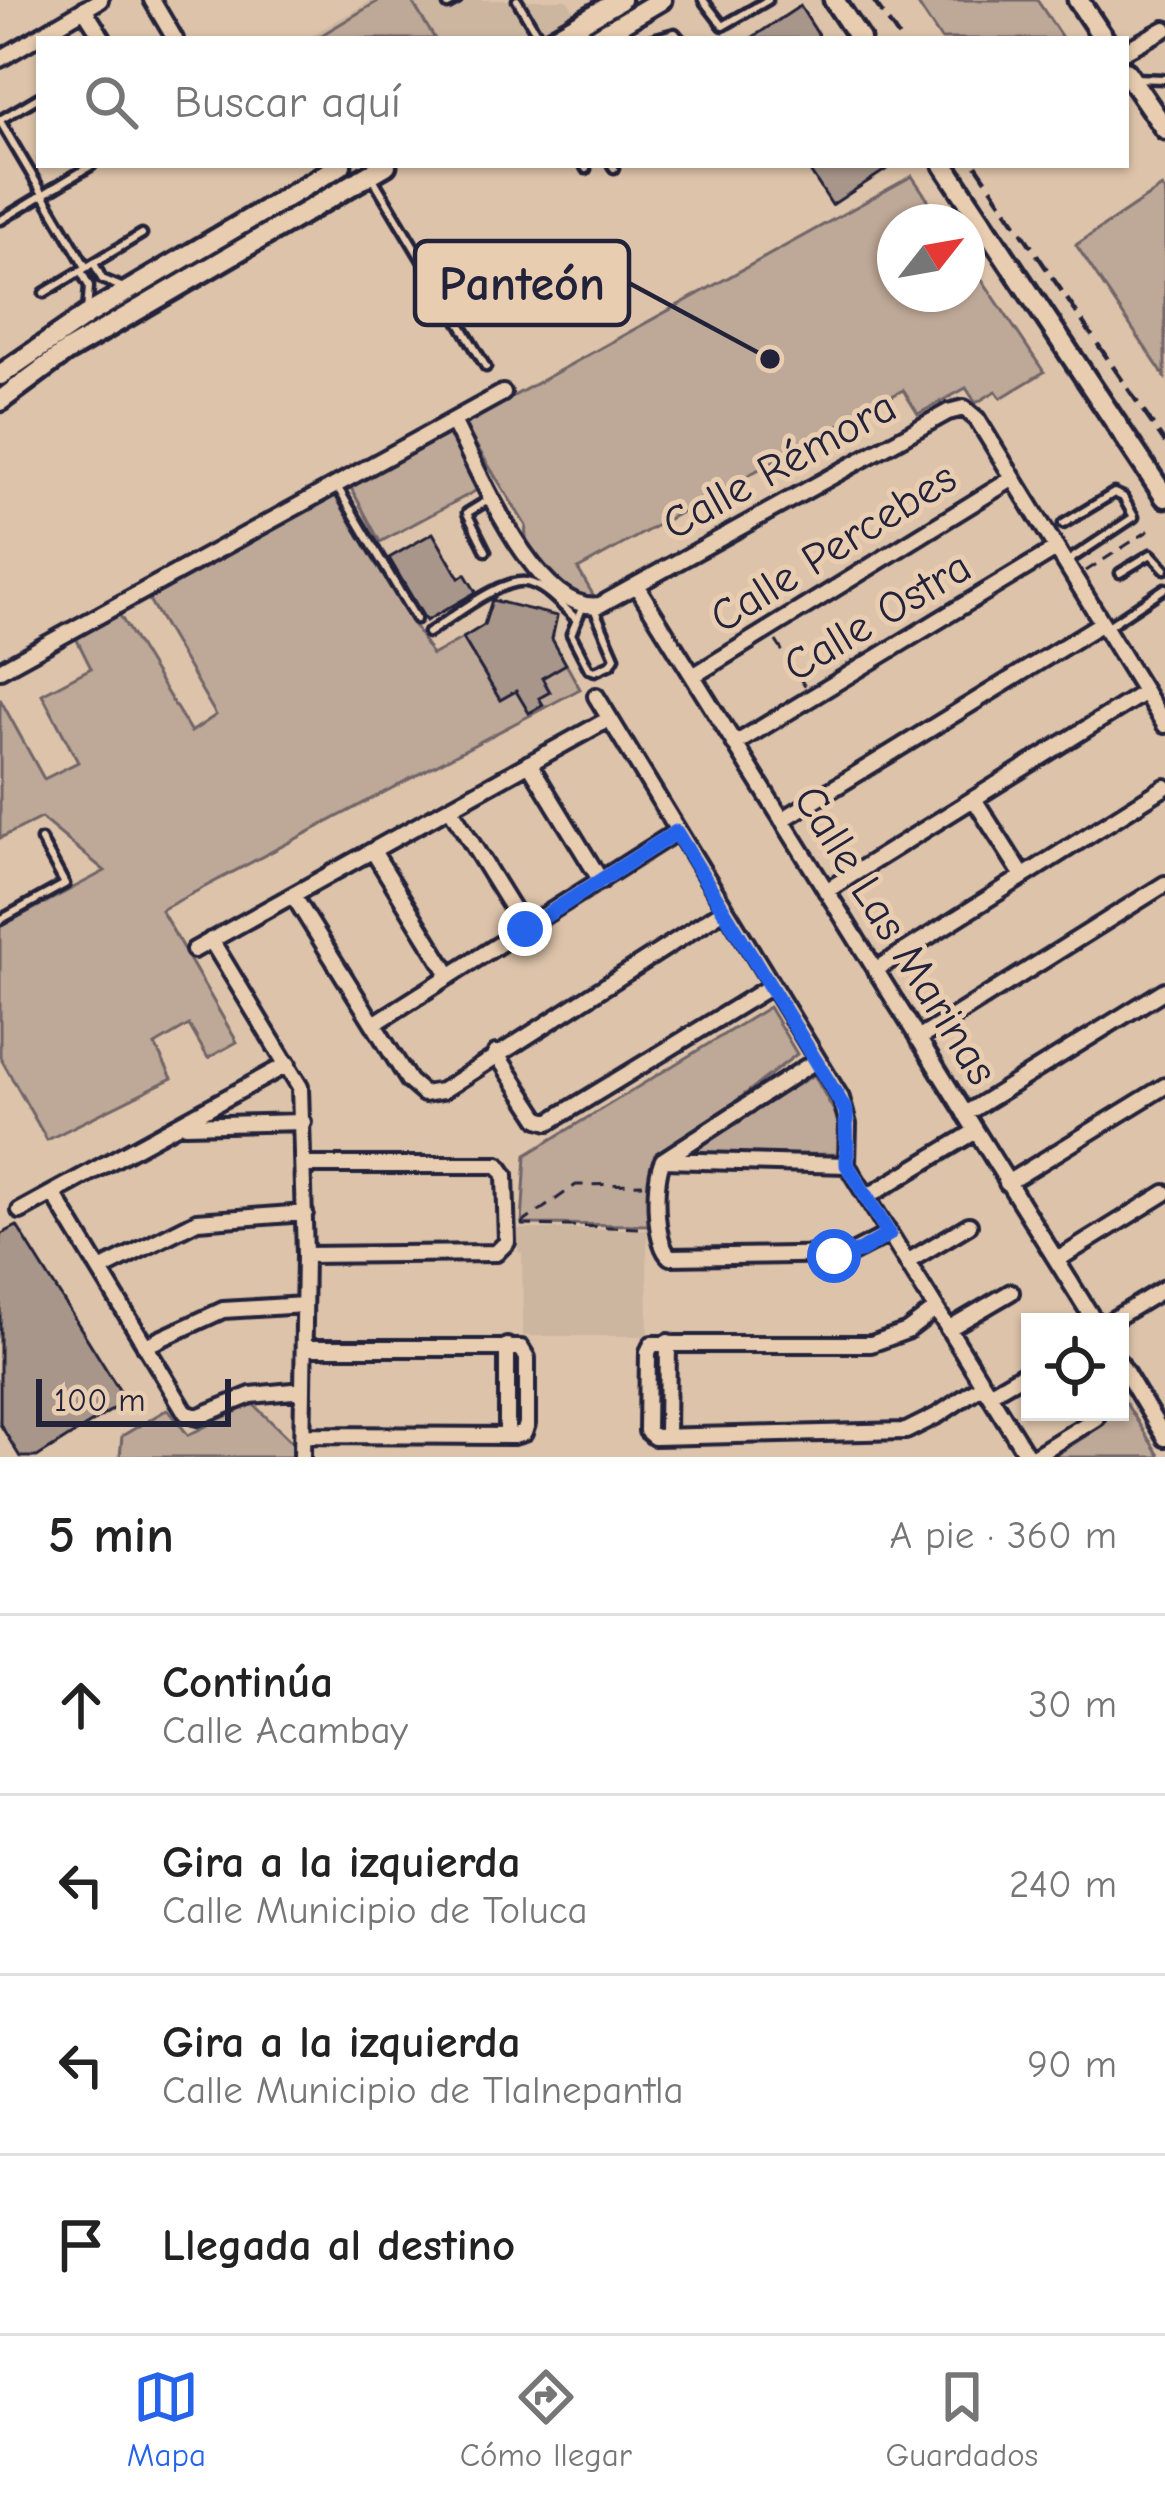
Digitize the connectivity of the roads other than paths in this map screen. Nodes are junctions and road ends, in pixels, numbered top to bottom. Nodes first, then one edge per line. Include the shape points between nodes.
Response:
1 (100, 0) edge
2 (152, 0) edge
3 (457, 0) edge
4 (517, 0) edge
5 (620, 0) edge
6 (661, 0) edge
7 (703, 0) edge
8 (768, 0) edge
9 (834, 0) edge
10 (1078, 0) edge
11 (448, 5) dead end
12 (84, 9) junction
13 (1165, 29) edge
14 (39, 36) edge
15 (102, 36) edge
16 (173, 36) edge
17 (538, 36) edge
18 (557, 36) edge
19 (600, 36) edge
20 (858, 36) edge
21 (1102, 36) edge
22 (36, 38) edge
23 (1129, 48) edge
24 (0, 59) edge
25 (1129, 75) edge
26 (1129, 76) edge
27 (1165, 79) edge
28 (36, 99) edge
29 (0, 121) edge
30 (1165, 129) edge
31 (87, 168) edge
32 (336, 168) edge
33 (946, 168) edge
34 (378, 170) edge
35 (44, 194) junction
36 (255, 216) junction
37 (1, 220) edge
38 (142, 234) dead end
39 (267, 235) junction
40 (87, 267) junction
41 (102, 279) junction
42 (89, 286) junction
43 (129, 291) junction
44 (44, 293) dead end
45 (87, 315) junction
46 (486, 367) dead end
47 (0, 375) edge
48 (503, 393) dead end
49 (0, 401) edge
50 (453, 421) junction
51 (1012, 479) junction
52 (336, 485) junction
53 (493, 497) junction
54 (1165, 497) edge
55 (1063, 524) dead end
56 (1055, 549) junction
57 (486, 551) dead end
58 (1065, 563) junction
59 (1165, 569) edge
60 (1120, 573) dead end
61 (636, 585) junction
62 (1165, 589) edge
63 (584, 610) junction
64 (416, 620) dead end
65 (1104, 626) junction
66 (428, 633) dead end
67 (0, 670) edge
68 (693, 676) junction
69 (1144, 692) junction
70 (596, 696) dead end
71 (607, 720) junction
72 (1165, 725) edge
73 (735, 744) junction
74 (529, 764) junction
75 (1165, 787) edge
76 (974, 800) junction
77 (449, 808) junction
78 (782, 820) junction
79 (676, 832) junction
80 (41, 840) dead end
81 (373, 851) junction
82 (1023, 876) junction
83 (601, 881) junction
84 (1165, 884) edge
85 (826, 891) junction
86 (292, 895) junction
87 (724, 910) junction
88 (0, 920) edge
89 (525, 929) junction
90 (211, 940) junction
91 (194, 950) dead end
92 (875, 970) junction
93 (449, 976) junction
94 (771, 986) junction
95 (1165, 990) edge
96 (374, 1024) junction
97 (919, 1039) junction
98 (496, 1053) junction
99 (817, 1060) junction
100 (288, 1064) junction
101 (1165, 1086) edge
102 (965, 1114) junction
103 (303, 1122) junction
104 (181, 1125) junction
105 (976, 1131) junction
106 (663, 1160) junction
107 (847, 1165) junction
108 (304, 1166) junction
109 (1007, 1183) junction
110 (53, 1193) junction
111 (1165, 1193) edge
112 (867, 1197) junction
113 (20, 1211) dead end
114 (304, 1213) junction
115 (968, 1225) dead end
116 (889, 1234) junction
117 (305, 1255) junction
118 (1057, 1260) junction
119 (907, 1262) junction
120 (100, 1270) junction
121 (1165, 1288) edge
122 (1012, 1292) dead end
123 (304, 1304) junction
124 (936, 1309) junction
125 (1089, 1313) edge
126 (1124, 1313) edge
127 (948, 1329) junction
128 (145, 1346) junction
129 (304, 1348) junction
130 (1021, 1374) edge
131 (1129, 1378) edge
132 (303, 1390) junction
133 (986, 1390) junction
134 (1091, 1421) edge
135 (303, 1435) junction
136 (1165, 1438) edge
137 (302, 1457) edge
138 (1030, 1457) edge

1 - 12 street
2 - 16 street
3 - 11 lane
4 - 17 lane
5 - 18 street
6 - 19 street
7 - 8 lane via 722,26
9 - 20 street
10 - 21 street
12 - 14 street
12 - 15 street
13 - 23 street
22 - 24 street
25 - 27 lane
26 - 30 street
28 - 29 lane
29 - 35 lane
31 - 35 lane
32 - 36 street
33 - 54 street
34 - 39 street
34 - 46 lane
35 - 37 lane
35 - 40 lane
36 - 39 street
36 - 43 street
38 - 40 lane
39 - 49 street via 40,368
40 - 41 lane
40 - 42 lane
40 - 44 lane
41 - 42 lane
41 - 43 lane
42 - 45 lane
43 - 45 street
45 - 47 street
48 - 50 street
50 - 52 street
50 - 53 street
51 - 56 street
51 - 61 street, Calle Rémora via 977,419 957,409
51 - 68 street, Calle Percebes
52 - 64 lane
52 - 67 street
53 - 57 lane via 467,513
53 - 63 street via 532,566
55 - 58 lane via 1114,493 1134,517
56 - 58 street
56 - 73 street, Calle Ostra
58 - 65 street
59 - 60 lane via 1151,554
61 - 63 street, Calle Rémora
61 - 68 street, Calle Las Marinas
62 - 65 lane
63 - 63 lane via 571,634 595,671 614,654
63 - 66 lane via 517,580
65 - 69 street
65 - 78 street
68 - 73 street, Calle Las Marinas
69 - 72 street
69 - 76 street
70 - 71 street
71 - 74 street
71 - 79 street
73 - 78 street, Calle Las Marinas
74 - 77 street
74 - 83 street
75 - 82 street
76 - 82 street
76 - 85 street
77 - 81 street
77 - 89 street
78 - 85 street, Calle Las Marinas
79 - 83 street
79 - 87 street
80 - 88 lane via 65,884
81 - 86 street
81 - 93 street
82 - 92 street
83 - 89 street
84 - 97 street
85 - 92 street, Calle Las Marinas
86 - 90 street
86 - 96 street
87 - 94 street
87 - 98 street
89 - 93 street
90 - 91 street
90 - 100 street
92 - 97 street, Calle Las Marinas
93 - 96 street
94 - 98 street via 556,1119 539,1119
94 - 99 street
95 - 102 street
96 - 98 street via 424,1094 442,1091
97 - 102 street, Calle Las Marinas
99 - 106 street
99 - 107 street via 846,1111
100 - 103 street
100 - 104 street
101 - 109 street
102 - 105 street, Calle Las Marinas
103 - 104 street
103 - 108 street
104 - 110 street
105 - 109 street, Calle Las Marinas
105 - 112 street
106 - 107 street
106 - 116 street via 661,1249 679,1258 850,1254
107 - 112 street
108 - 114 street
108 - 117 street via 498,1165 513,1225 496,1253
109 - 118 street, Calle Las Marinas
110 - 113 street
110 - 120 street
111 - 118 street
112 - 116 street
114 - 117 street
114 - 120 street via 197,1221
115 - 119 street
116 - 119 street
117 - 123 street
118 - 125 street, Calle Las Marinas
119 - 124 street
120 - 128 street
121 - 126 street
122 - 127 street
123 - 128 street via 223,1310
123 - 129 street
124 - 127 street
124 - 133 street via 871,1344 656,1342 648,1348 646,1428 650,1436 906,1431
127 - 133 street
128 - 132 street via 197,1418 251,1395
129 - 132 street
129 - 135 street via 520,1348 527,1424 524,1433 507,1436
130 - 133 street
131 - 136 street
132 - 135 street
133 - 138 street
134 - 138 street
135 - 137 street

